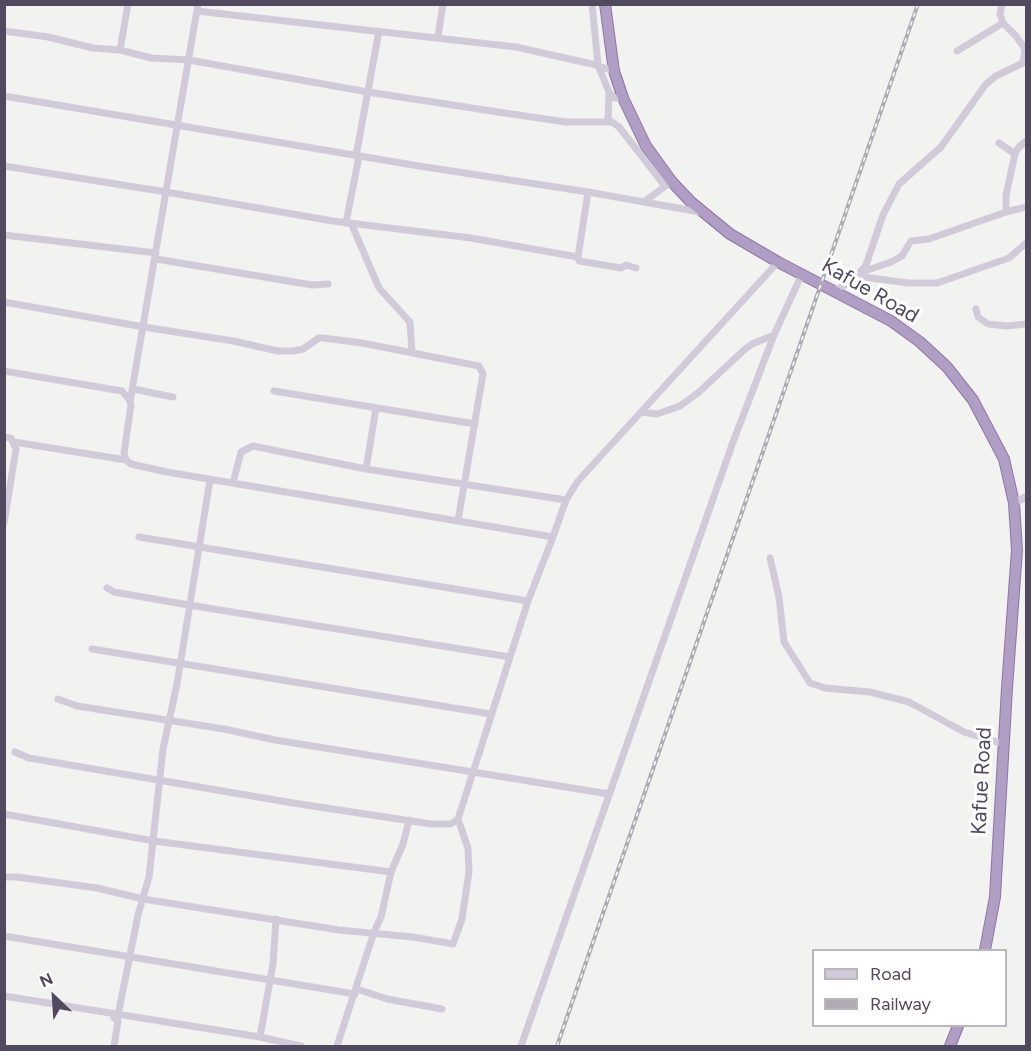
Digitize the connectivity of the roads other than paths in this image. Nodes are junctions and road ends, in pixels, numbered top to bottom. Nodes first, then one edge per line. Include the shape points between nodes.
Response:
1 (128, 4) edge
2 (443, 4) edge
3 (592, 4) edge
4 (605, 4) edge
5 (1002, 4) edge
6 (197, 8) edge
7 (1003, 23) junction
8 (4, 31) edge
9 (379, 31) junction
10 (438, 38) junction
11 (120, 50) junction
12 (957, 51) dead end
13 (189, 60) junction
14 (598, 65) junction
15 (1025, 66) edge
16 (614, 71) junction
17 (368, 92) junction
18 (609, 92) junction
19 (4, 96) edge
20 (623, 98) junction
21 (611, 122) junction
22 (177, 125) junction
23 (1026, 141) edge
24 (999, 143) dead end
25 (1015, 154) junction
26 (357, 156) junction
27 (4, 166) edge
28 (668, 184) junction
29 (166, 192) junction
30 (588, 192) junction
31 (645, 201) junction
32 (1026, 207) edge
33 (1006, 212) junction
34 (703, 213) junction
35 (349, 223) junction
36 (4, 235) edge
37 (1026, 243) edge
38 (156, 256) junction
39 (578, 257) junction
40 (778, 262) junction
41 (636, 268) dead end
42 (862, 272) junction
43 (802, 274) junction
44 (328, 284) dead end
45 (839, 289) junction
46 (4, 302) edge
47 (976, 309) dead end
48 (1026, 324) edge
49 (144, 327) junction
50 (774, 335) junction
51 (412, 353) junction
52 (4, 370) edge
53 (133, 389) junction
54 (274, 391) dead end
55 (172, 397) dead end
56 (130, 402) junction
57 (376, 408) junction
58 (642, 412) junction
59 (475, 424) junction
60 (4, 437) edge
61 (14, 442) junction
62 (126, 460) junction
63 (366, 468) junction
64 (210, 480) junction
65 (233, 483) junction
66 (466, 485) junction
67 (1026, 497) edge
68 (566, 500) junction
69 (1014, 503) junction
70 (458, 521) junction
71 (4, 523) edge
72 (139, 537) dead end
73 (553, 537) junction
74 (200, 547) junction
75 (770, 558) dead end
76 (107, 588) dead end
77 (528, 601) junction
78 (189, 605) junction
79 (92, 649) dead end
80 (510, 657) junction
81 (180, 663) junction
82 (58, 699) dead end
83 (491, 714) junction
84 (170, 721) junction
85 (1004, 744) junction
86 (15, 752) dead end
87 (472, 771) junction
88 (161, 781) junction
89 (609, 794) junction
90 (4, 814) edge
91 (458, 819) junction
92 (409, 820) junction
93 (154, 841) junction
94 (391, 872) junction
95 (4, 877) edge
96 (143, 899) junction
97 (276, 919) junction
98 (374, 932) junction
99 (4, 936) edge
100 (985, 949) edge
101 (130, 955) junction
102 (269, 981) junction
103 (356, 991) junction
104 (4, 996) edge
105 (442, 1009) dead end
106 (116, 1014) junction
107 (958, 1027) edge
108 (260, 1038) junction
109 (114, 1047) edge
110 (301, 1047) edge
111 (337, 1047) edge
112 (520, 1047) edge
113 (950, 1047) edge

1 - 11 street
2 - 10 street
3 - 14 street
4 - 16 highway, Kafue Road
5 - 7 street
6 - 9 street
6 - 13 street
7 - 12 street
7 - 15 street via 1022,43
8 - 11 street
9 - 10 street
9 - 17 street
10 - 14 street via 538,51
11 - 13 street via 151,58
13 - 17 street
13 - 22 street
14 - 16 street
14 - 18 street
15 - 42 street via 996,76 986,84 941,147 899,184
16 - 20 highway, Kafue Road
17 - 21 street via 566,122
17 - 26 street
18 - 20 street via 614,98
18 - 21 street
19 - 22 street
20 - 28 highway, Kafue Road
21 - 28 street
22 - 26 street
22 - 29 street
23 - 25 street
24 - 25 street
25 - 33 street
26 - 30 street
26 - 35 street
27 - 29 street
28 - 31 street
28 - 34 highway, Kafue Road
29 - 35 street
29 - 38 street
30 - 31 street
30 - 39 street
31 - 34 street
32 - 33 street
33 - 42 street via 929,239 911,241 897,259
34 - 40 highway, Kafue Road
35 - 39 street via 471,238
35 - 51 street via 379,288 410,322
36 - 38 street
37 - 45 street via 1009,258 937,283 863,277
38 - 44 street via 312,285
38 - 49 street
39 - 41 street via 583,263
40 - 43 highway, Kafue Road
40 - 58 street
42 - 45 street
43 - 45 highway, Kafue Road
43 - 50 street
45 - 69 highway, Kafue Road via 925,346 974,400 1000,448
46 - 49 street
47 - 48 street via 981,321 988,324
49 - 51 street via 278,351 303,349 323,338
49 - 53 street
50 - 58 street via 744,350 680,406 657,414
50 - 89 street
51 - 59 street via 481,368
52 - 56 street via 122,391
53 - 55 street
53 - 56 street
54 - 57 street
56 - 62 street
57 - 59 street
57 - 63 street
58 - 68 street via 578,481
59 - 66 street
60 - 61 street
61 - 62 street
61 - 71 street
62 - 64 street via 146,468
63 - 65 street via 253,447 241,452
63 - 66 street
64 - 65 street
64 - 74 street
65 - 70 street
66 - 68 street
66 - 70 street
67 - 69 street
68 - 73 street
69 - 85 highway, Kafue Road via 1017,550
70 - 73 street
72 - 74 street
73 - 77 street
74 - 77 street
74 - 78 street
75 - 85 street via 784,642 810,682 909,702 964,732
76 - 78 street
77 - 80 street
78 - 80 street
78 - 81 street
79 - 81 street
80 - 83 street
81 - 83 street
81 - 84 street
82 - 84 street via 76,706
83 - 87 street
84 - 87 street
84 - 88 street
85 - 100 highway, Kafue Road via 995,897
86 - 88 street via 29,758
87 - 89 street
87 - 91 street
88 - 92 street
88 - 93 street
89 - 112 street
90 - 93 street
91 - 92 street via 444,825
91 - 98 street via 468,848 469,872 462,919 453,944
92 - 94 street
93 - 94 street
93 - 96 street
94 - 98 street
95 - 96 street via 97,888
96 - 97 street
96 - 101 street
97 - 98 street
97 - 102 street
98 - 103 street
99 - 101 street
101 - 102 street
101 - 106 street
102 - 103 street
102 - 108 street
103 - 105 street
103 - 111 street
104 - 106 street
106 - 108 street
106 - 109 street
107 - 113 highway
108 - 110 street

